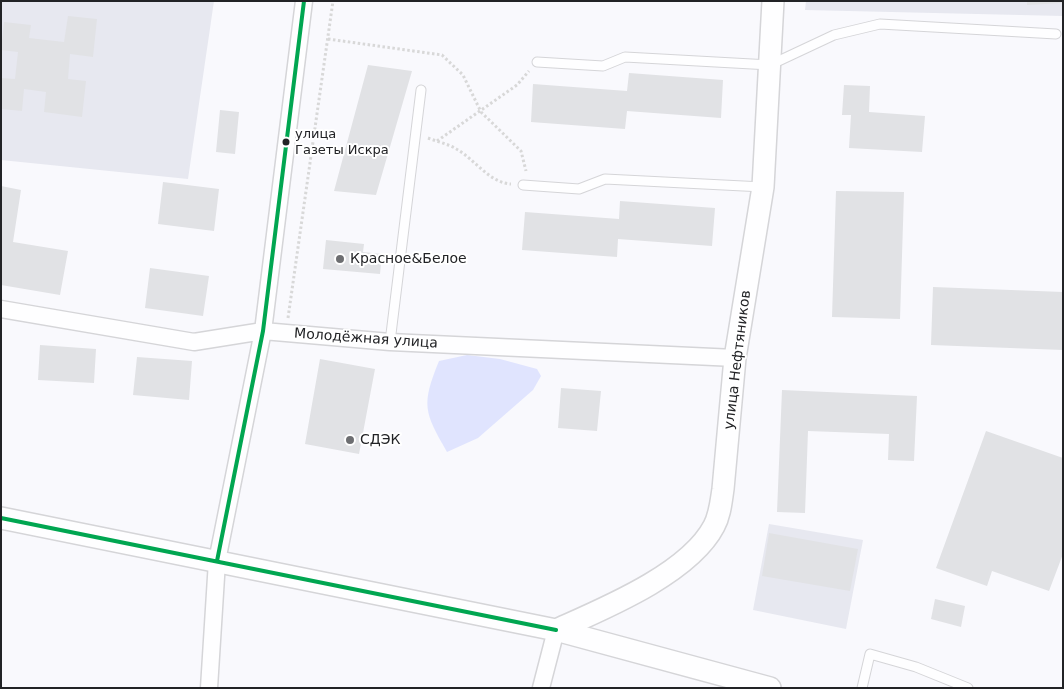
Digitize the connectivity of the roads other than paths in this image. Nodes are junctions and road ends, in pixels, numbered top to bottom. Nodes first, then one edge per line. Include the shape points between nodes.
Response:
1 (304, 1) edge
2 (773, 1) edge
3 (1056, 34) dead end
4 (537, 62) road end
5 (770, 65) junction
6 (421, 90) dead end
7 (523, 185) road end
8 (763, 187) junction
9 (1, 309) edge
10 (263, 331) junction
11 (390, 342) junction
12 (735, 358) junction
13 (1, 518) edge
14 (217, 561) junction
15 (556, 630) junction
16 (209, 688) edge
17 (541, 688) edge
18 (770, 688) edge
19 (862, 688) edge
20 (968, 688) edge

1 - 10 street
2 - 5 street, улица Нефтяников
3 - 5 lane via 880,24 834,36
4 - 5 lane via 603,66 625,57
5 - 8 street, улица Нефтяников
6 - 11 lane
7 - 8 lane via 579,189 605,179
8 - 12 street, улица Нефтяников
9 - 10 street, Молодёжная улица via 194,342
10 - 11 street, Молодёжная улица
10 - 14 street
11 - 12 street, Молодёжная улица
12 - 15 street, улица Нефтяников via 723,489 714,526 702,544 665,574 627,597
13 - 14 street
14 - 15 street
14 - 16 street
15 - 17 street
15 - 18 street
19 - 20 lane via 870,654 916,667

